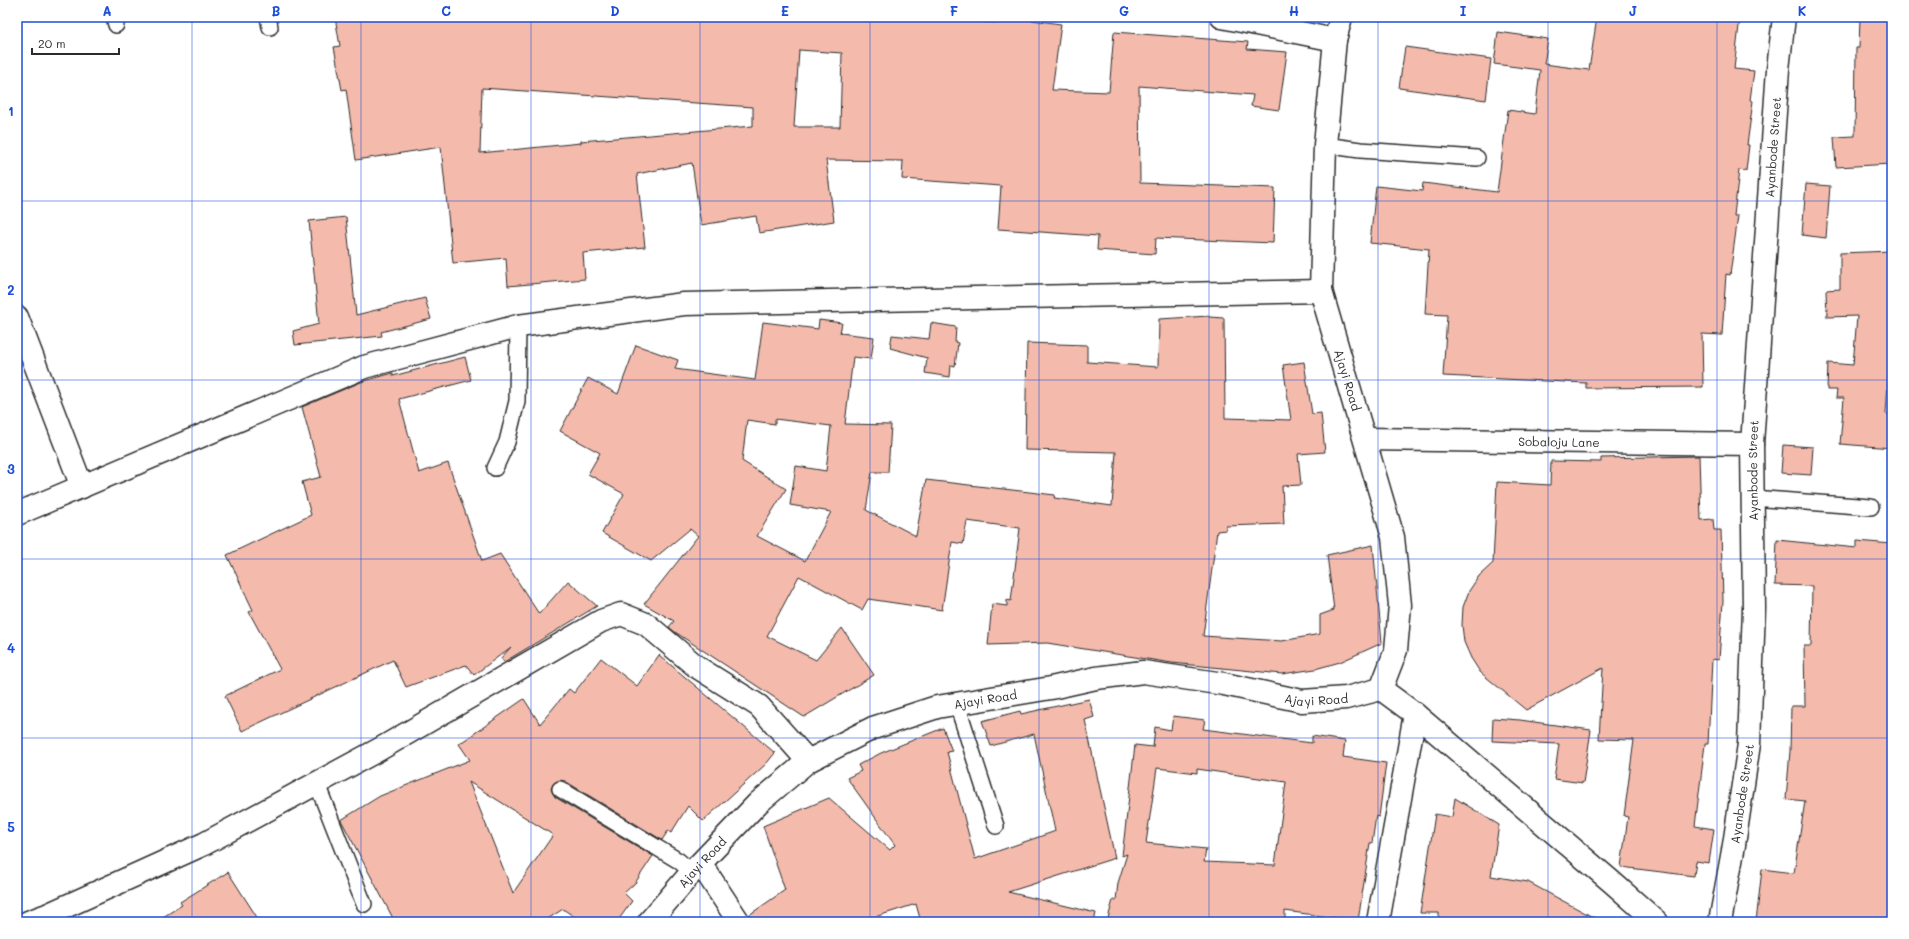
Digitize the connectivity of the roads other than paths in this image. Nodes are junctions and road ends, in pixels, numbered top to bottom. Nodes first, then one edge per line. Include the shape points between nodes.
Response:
1 (1222, 17) edge
2 (1340, 17) edge
3 (1784, 17) edge
4 (1335, 40) junction
5 (1324, 145) junction
6 (1477, 158) dead end
7 (1321, 291) junction
8 (17, 317) edge
9 (518, 326) junction
10 (1365, 439) junction
11 (1752, 444) junction
12 (494, 468) dead end
13 (82, 487) junction
14 (1753, 498) junction
15 (1871, 507) dead end
16 (17, 514) edge
17 (1381, 689) junction
18 (957, 704) junction
19 (1415, 714) junction
20 (808, 761) junction
21 (316, 784) junction
22 (560, 789) dead end
23 (996, 826) dead end
24 (696, 868) junction
25 (364, 904) dead end
26 (28, 922) edge
27 (649, 922) edge
28 (739, 922) edge
29 (1378, 922) edge
30 (1657, 922) edge
31 (1720, 922) edge

1 - 4 street
2 - 4 street, Ajayi Road
3 - 11 street, Ayanbode Street via 1777,77
4 - 5 street, Ajayi Road
5 - 6 lane
5 - 7 street, Ajayi Road
7 - 9 street via 684,304
7 - 10 street, Ajayi Road
8 - 13 street
9 - 12 lane via 517,401 507,442
9 - 13 street via 364,368
10 - 11 street, Sobaloju Lane
10 - 17 street, Ajayi Road via 1392,537 1400,605 1396,650
11 - 14 street, Ayanbode Street
13 - 16 street
14 - 15 lane
14 - 31 street, Ayanbode Street via 1754,608 1749,744
17 - 18 street, Ajayi Road via 1346,698 1302,701 1224,684 1143,672 1096,678
17 - 19 street
18 - 20 street, Ajayi Road via 937,707 873,728
18 - 23 lane
19 - 29 street
19 - 30 street
20 - 21 street via 759,706 696,667 646,624 621,614 601,621
20 - 24 street, Ajayi Road via 758,803
21 - 25 lane
21 - 26 street via 204,844
22 - 24 lane via 679,861
24 - 27 street, Ajayi Road
24 - 28 street

